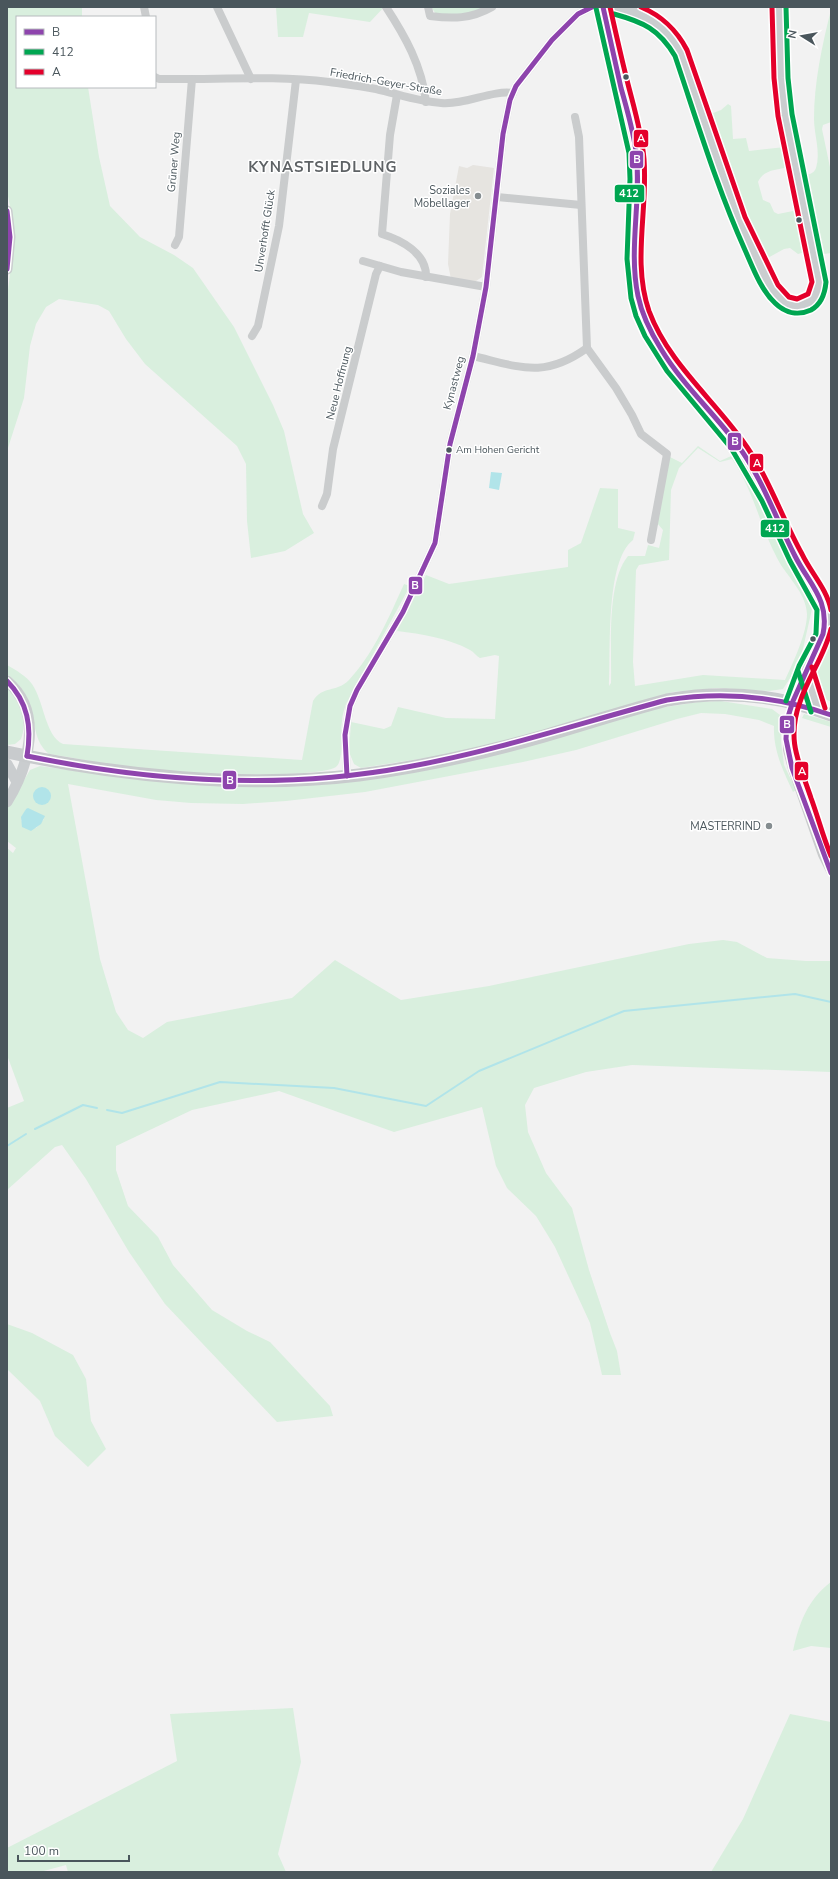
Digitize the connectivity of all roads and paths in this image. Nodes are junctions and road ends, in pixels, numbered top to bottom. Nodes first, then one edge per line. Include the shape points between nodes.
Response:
1 (217, 7) edge
2 (386, 7) edge
3 (428, 7) edge
4 (492, 7) edge
5 (592, 7) edge
6 (604, 7) edge
7 (616, 7) edge
8 (779, 7) edge
9 (157, 78) edge
10 (251, 79) junction
11 (192, 80) junction
12 (296, 80) junction
13 (512, 93) junction
14 (397, 95) junction
15 (426, 102) junction
16 (575, 117) dead end
17 (497, 197) junction
18 (581, 205) junction
19 (7, 211) edge
20 (175, 245) dead end
21 (363, 261) dead end
22 (380, 266) junction
23 (7, 269) edge
24 (426, 277) junction
25 (486, 288) junction
26 (252, 336) dead end
27 (587, 348) junction
28 (473, 356) junction
29 (322, 506) dead end
30 (651, 540) dead end
31 (828, 625) edge
32 (805, 669) junction
33 (7, 681) edge
34 (792, 703) junction
35 (818, 710) junction
36 (831, 715) edge
37 (7, 752) edge
38 (27, 756) junction
39 (7, 764) edge
40 (346, 776) junction
41 (17, 782) junction
42 (7, 802) edge
43 (831, 873) edge

1 - 10 street
2 - 15 street via 418,65
3 - 4 street via 430,16 460,18 478,14
5 - 13 street, Kynastweg via 578,14 567,24
6 - 31 street via 609,38 635,142 638,182 635,265 643,313 664,354 737,444 754,472 796,558 819,596
7 - 8 street via 653,20 668,31 675,41 748,240 776,294 785,303 799,307 815,298 819,282 785,115 780,78
9 - 11 street, Friedrich-Geyer-Straße
10 - 11 street, Friedrich-Geyer-Straße
10 - 12 street, Friedrich-Geyer-Straße
11 - 20 street, Grüner Weg via 179,237
12 - 14 street, Friedrich-Geyer-Straße via 376,89
12 - 26 street, Unverhofft Glück via 276,244 258,326
13 - 15 street, Friedrich-Geyer-Straße via 504,92 458,103
13 - 17 street, Kynastweg via 503,134
14 - 15 street, Friedrich-Geyer-Straße
14 - 24 street via 390,135 382,234 412,248 425,266
16 - 18 street via 579,137
17 - 18 street
17 - 25 street, Kynastweg
18 - 27 street
19 - 23 street via 10,237
21 - 22 street
22 - 24 street
22 - 29 street, Neue Hoffnung via 376,274
24 - 25 street
25 - 28 street, Kynastweg
27 - 28 street via 564,362 532,369
27 - 30 street via 616,388 641,434 668,454
28 - 40 street, Kynastweg via 450,444 435,543 403,612 350,706 345,735
31 - 32 street
32 - 34 street
32 - 35 street
33 - 38 street via 16,689 25,704 30,731
34 - 35 main road
34 - 40 main road via 726,694 704,694 667,700 502,747
34 - 43 street via 787,725 787,750 822,855
35 - 36 main road
37 - 38 main road
38 - 40 main road via 92,768 183,777 277,780
38 - 41 street
39 - 41 street
41 - 42 street

